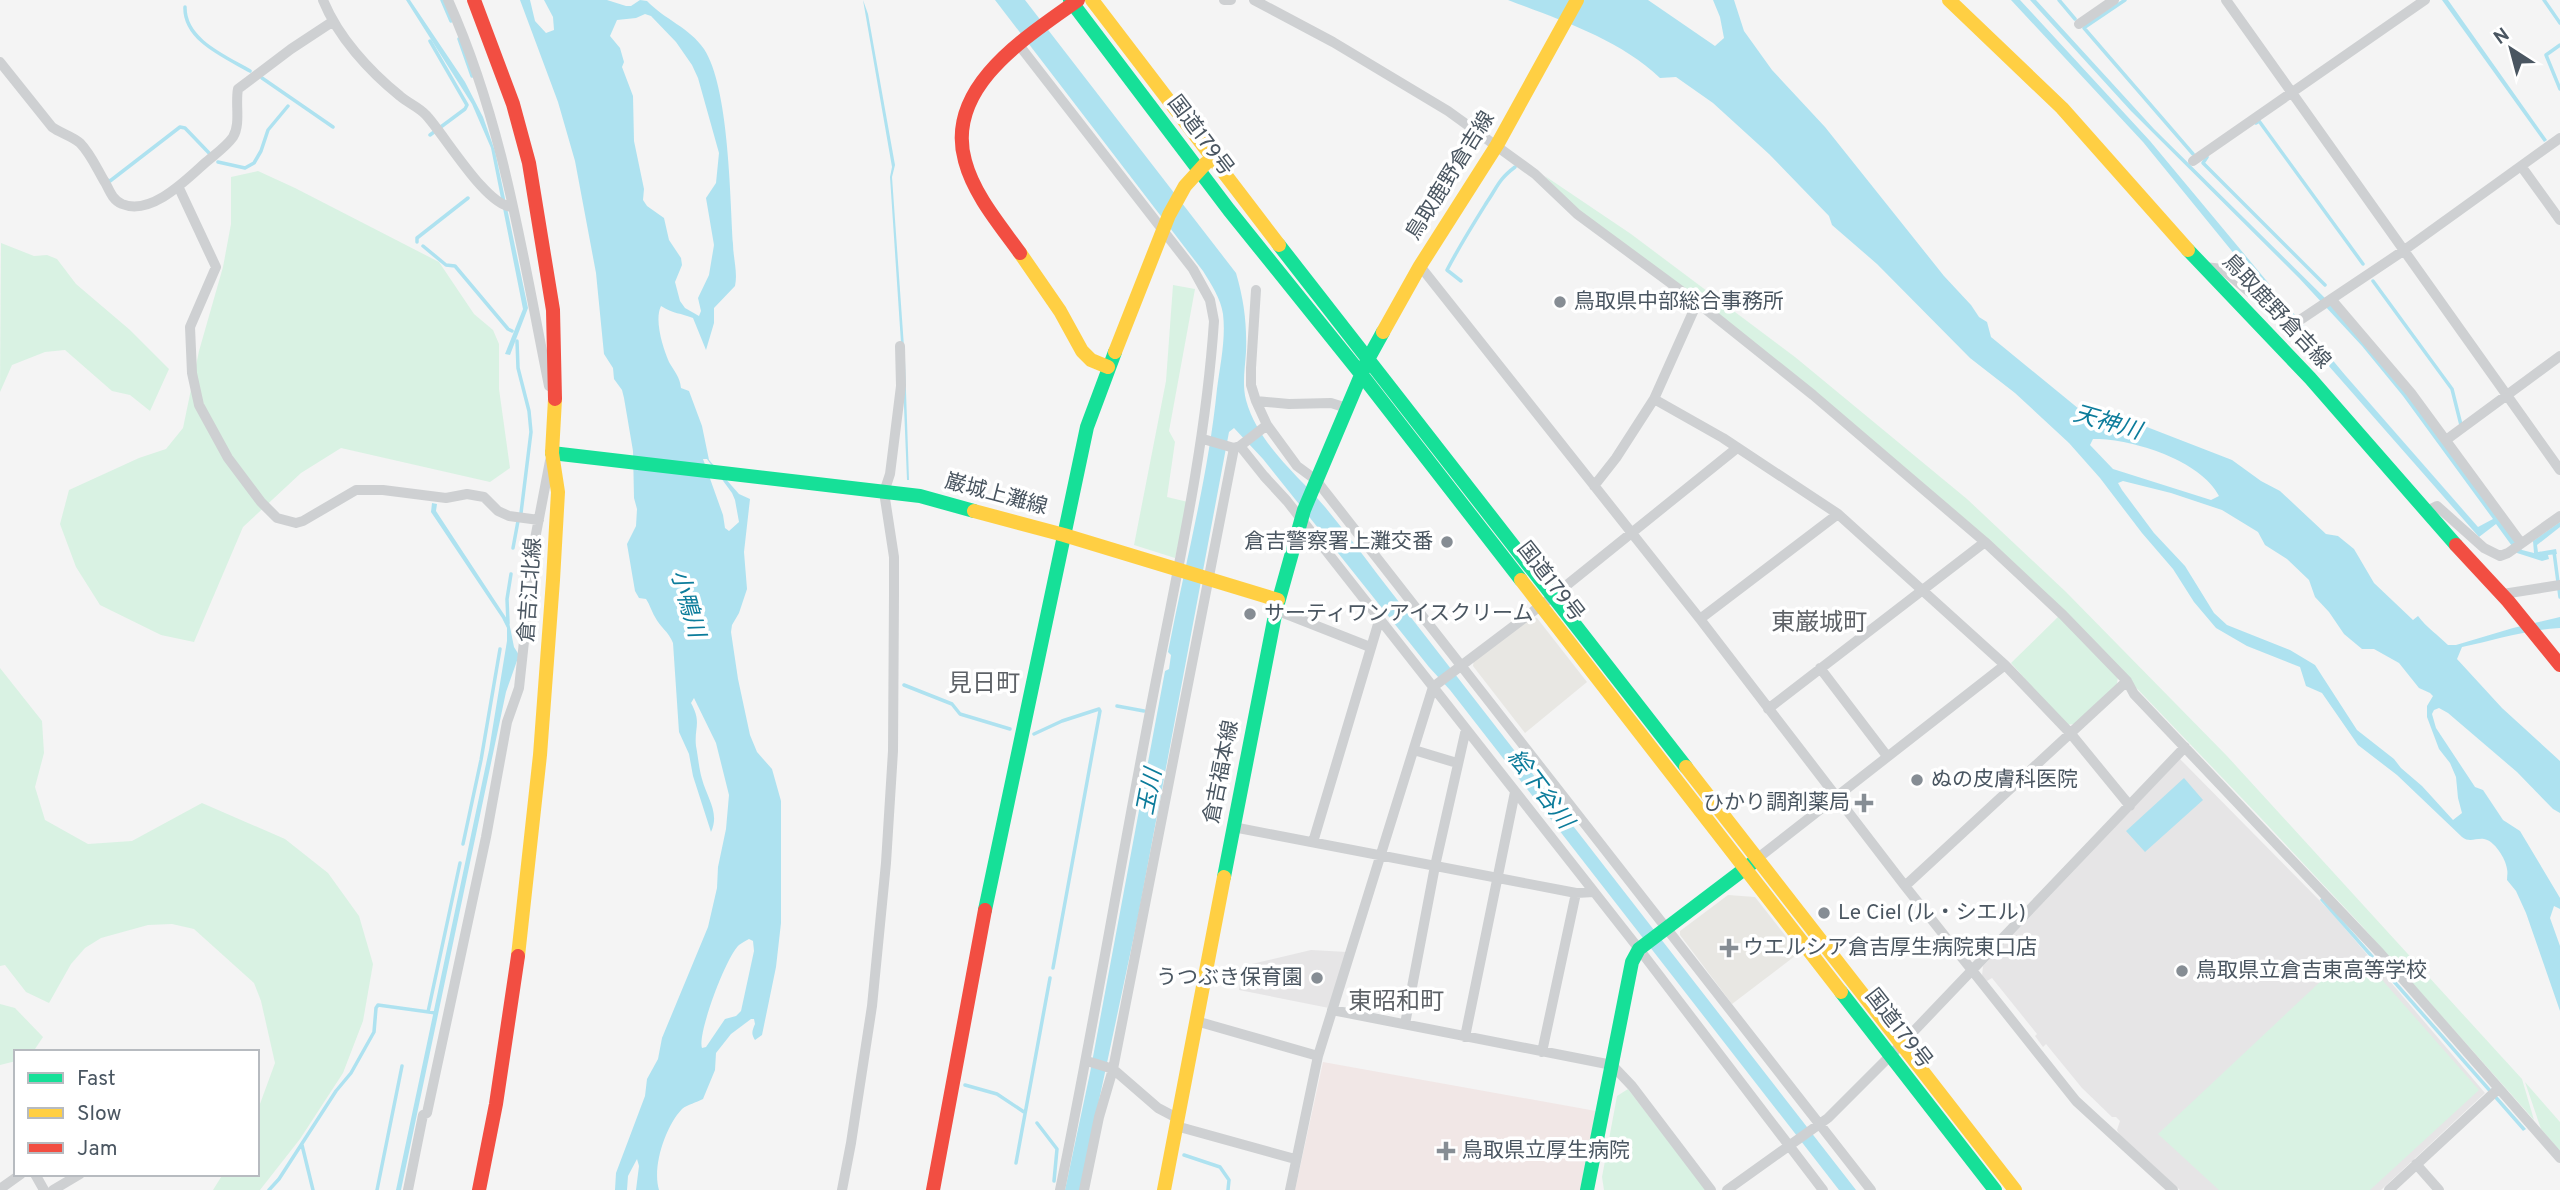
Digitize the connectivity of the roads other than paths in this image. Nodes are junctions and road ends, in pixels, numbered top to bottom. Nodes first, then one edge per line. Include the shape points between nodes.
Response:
1 (323, 0) edge
2 (448, 0) edge
3 (474, 0) edge
4 (1092, 0) edge
5 (1224, 0) edge
6 (1231, 0) edge
7 (1254, 0) edge
8 (1577, 0) edge
9 (1949, 0) edge
10 (2114, 0) edge
11 (2226, 0) edge
12 (2425, 0) edge
13 (1074, 1) edge
14 (332, 22) junction
15 (2079, 24) dead end
16 (1021, 43) junction
17 (2, 68) edge
18 (2291, 93) junction
19 (2560, 138) edge
20 (1499, 142) junction
21 (1211, 159) junction
22 (2193, 161) dead end
23 (2521, 166) junction
24 (1199, 169) junction
25 (179, 188) junction
26 (513, 207) junction
27 (2560, 220) edge
28 (1164, 228) junction
29 (2403, 251) junction
30 (1420, 266) junction
31 (2204, 267) junction
32 (1256, 289) dead end
33 (2331, 299) junction
34 (1697, 303) junction
35 (900, 346) dead end
36 (2560, 356) edge
37 (1108, 368) junction
38 (1364, 368) junction
39 (556, 390) junction
40 (2507, 394) junction
41 (1654, 398) junction
42 (1256, 401) junction
43 (1347, 408) junction
44 (1267, 425) junction
45 (1203, 439) junction
46 (2446, 440) junction
47 (1237, 447) junction
48 (1737, 448) junction
49 (552, 453) junction
50 (2560, 470) edge
51 (1315, 483) junction
52 (1594, 486) junction
53 (879, 491) junction
54 (2425, 512) junction
55 (1838, 514) junction
56 (1303, 516) junction
57 (2560, 516) edge
58 (539, 520) junction
59 (1631, 533) junction
60 (1064, 535) junction
61 (1985, 542) junction
62 (2521, 543) junction
63 (1180, 570) junction
64 (1206, 577) junction
65 (2560, 585) edge
66 (1922, 589) junction
67 (2505, 598) junction
68 (1546, 600) junction
69 (1277, 605) junction
70 (1700, 619) junction
71 (1379, 621) junction
72 (1370, 647) junction
73 (2560, 664) edge
74 (2005, 665) junction
75 (1458, 666) junction
76 (1820, 668) junction
77 (2127, 681) junction
78 (1436, 684) junction
79 (1768, 709) junction
80 (1466, 729) junction
81 (2071, 734) junction
82 (2185, 747) junction
83 (1413, 750) junction
84 (1887, 756) junction
85 (1457, 762) junction
86 (1515, 792) junction
87 (1837, 796) junction
88 (2130, 806) junction
89 (1233, 827) junction
90 (1313, 842) junction
91 (1381, 856) junction
92 (1752, 863) junction
93 (1435, 866) junction
94 (1498, 877) junction
95 (1905, 886) junction
96 (1594, 892) junction
97 (1576, 894) junction
98 (1663, 930) junction
99 (1642, 946) junction
100 (1972, 971) junction
101 (1332, 1010) junction
102 (1196, 1021) junction
103 (1405, 1024) junction
104 (1465, 1037) junction
105 (1902, 1043) junction
106 (1542, 1052) junction
107 (1891, 1055) junction
108 (1318, 1056) junction
109 (1087, 1061) junction
110 (1612, 1066) junction
111 (1113, 1069) junction
112 (2498, 1089) junction
113 (1177, 1122) junction
114 (1816, 1127) junction
115 (1794, 1144) junction
116 (2560, 1158) edge
117 (1295, 1159) junction
118 (2416, 1164) junction
119 (18, 1176) edge
120 (77, 1176) edge
121 (0, 1189) edge
122 (53, 1190) edge
123 (408, 1190) edge
124 (479, 1190) edge
125 (842, 1190) edge
126 (933, 1190) edge
127 (1060, 1190) edge
128 (1084, 1190) edge
129 (1164, 1190) edge
130 (1290, 1190) edge
131 (1587, 1190) edge
132 (1711, 1190) edge
133 (1727, 1190) edge
134 (1823, 1190) edge
135 (1871, 1190) edge
136 (1995, 1190) edge
137 (2015, 1190) edge
138 (2173, 1190) edge
139 (2389, 1190) edge
140 (2439, 1190) edge

1 - 14 street
2 - 26 street via 496,132
3 - 39 main road, 倉吉江北線 via 513,104 529,163 553,310
4 - 21 main road, 国道179号
5 - 6 street
7 - 20 street
8 - 20 main road, 鳥取鹿野倉吉線
9 - 31 main road, 鳥取鹿野倉吉線 via 2062,108
10 - 15 street
11 - 18 street
12 - 18 street
13 - 16 main road
13 - 24 main road, 国道179号
14 - 25 street via 238,89 234,136
14 - 26 street via 399,96 425,114 483,189
16 - 28 street
16 - 37 main road via 983,80 965,109 961,127 964,160 984,201 1050,294 1079,347 1090,360
17 - 25 street via 52,127 79,142 111,196 121,204 134,207
18 - 22 street
18 - 29 street
19 - 23 street
20 - 30 main road, 鳥取鹿野倉吉線
20 - 34 street via 1577,214
21 - 24 main road, 巌城上灘線
21 - 38 main road, 国道179号
23 - 27 street
23 - 29 street
24 - 28 main road, 巌城上灘線 via 1185,185
24 - 38 main road, 国道179号
25 - 58 street via 216,267 190,327 199,405 228,458 276,518 296,523 351,492 383,489 446,498 484,496 509,516
26 - 39 street via 549,386
28 - 37 main road, 巌城上灘線
28 - 45 street via 1201,282 1214,321
29 - 33 street
29 - 40 street
30 - 38 main road, 鳥取鹿野倉吉線
30 - 52 street
31 - 33 street via 2222,269 2286,322 2294,324
31 - 54 main road, 鳥取鹿野倉吉線 via 2311,378
32 - 42 street via 1251,385
33 - 46 street
34 - 41 street
34 - 61 street
35 - 53 street via 901,386 890,474
36 - 40 street
37 - 60 main road, 巌城上灘線 via 1087,427
38 - 43 main road, 倉吉福本線
38 - 68 main road, 国道179号
39 - 49 main road, 倉吉江北線
40 - 46 street
40 - 50 street
41 - 48 street
41 - 52 street
42 - 43 street via 1331,403
42 - 44 street
43 - 51 main road, 倉吉福本線
44 - 47 street
44 - 51 street
45 - 47 street
45 - 63 street
46 - 62 street
47 - 56 street
47 - 64 street
48 - 55 street
48 - 59 street
49 - 53 main road, 巌城上灘線
49 - 58 street
49 - 124 main road, 倉吉江北線 via 558,492 531,860 497,1106
51 - 56 main road, 倉吉福本線
51 - 75 street
52 - 59 street
53 - 60 main road, 巌城上灘線 via 920,496
53 - 125 street via 894,557 893,751 872,1006
54 - 62 street via 2437,506 2484,548 2500,556
54 - 67 main road, 鳥取鹿野倉吉線
55 - 66 street
55 - 70 street
56 - 69 main road, 倉吉福本線
56 - 71 street
57 - 62 street
58 - 123 street via 519,688 507,722
59 - 68 street
59 - 70 street
60 - 63 main road
60 - 126 main road via 985,911
61 - 66 street
61 - 77 street
63 - 64 main road
63 - 109 street
64 - 69 main road
64 - 111 street
65 - 67 street
66 - 74 street
66 - 76 street
67 - 73 main road, 鳥取鹿野倉吉線
68 - 75 street
68 - 92 main road, 国道179号
69 - 72 street
69 - 89 main road, 倉吉福本線
70 - 79 street
71 - 72 street
71 - 78 street
72 - 90 street
74 - 81 street
74 - 84 street
75 - 78 street
75 - 98 street
76 - 79 street
76 - 84 street
77 - 81 street
77 - 82 street
78 - 80 street
78 - 83 street
79 - 87 street
80 - 85 street
80 - 86 street
81 - 88 street
81 - 95 street
82 - 88 street
82 - 112 street via 2380,953
83 - 85 street
83 - 91 street
84 - 87 street
85 - 93 street
86 - 94 street
86 - 96 street
87 - 92 street
87 - 95 street
88 - 100 street
89 - 90 street
89 - 102 main road, 倉吉福本線
90 - 91 street
91 - 93 street
91 - 101 street
92 - 98 main road
92 - 105 main road, 国道179号
92 - 107 main road, 国道179号
93 - 94 street
93 - 103 street
94 - 97 street
94 - 104 street
95 - 100 street
96 - 97 street
96 - 99 street
97 - 106 street
98 - 99 main road
98 - 114 street
99 - 110 main road via 1632,962
99 - 115 street
100 - 105 street
100 - 138 street via 2076,1101
101 - 103 street
101 - 108 street
102 - 108 street
102 - 113 main road, 倉吉福本線
103 - 104 street
104 - 106 street
105 - 107 street
105 - 137 main road, 国道179号
106 - 110 street
107 - 114 street
107 - 136 main road, 国道179号
108 - 117 street
109 - 111 street
109 - 127 street
110 - 131 main road
110 - 132 street
111 - 113 street
111 - 128 street
112 - 116 street
112 - 118 street
113 - 117 street
113 - 129 main road, 倉吉福本線
114 - 115 street
114 - 135 street
115 - 133 street
115 - 134 street
117 - 130 street
118 - 139 street
118 - 140 street
119 - 121 street
120 - 122 street

